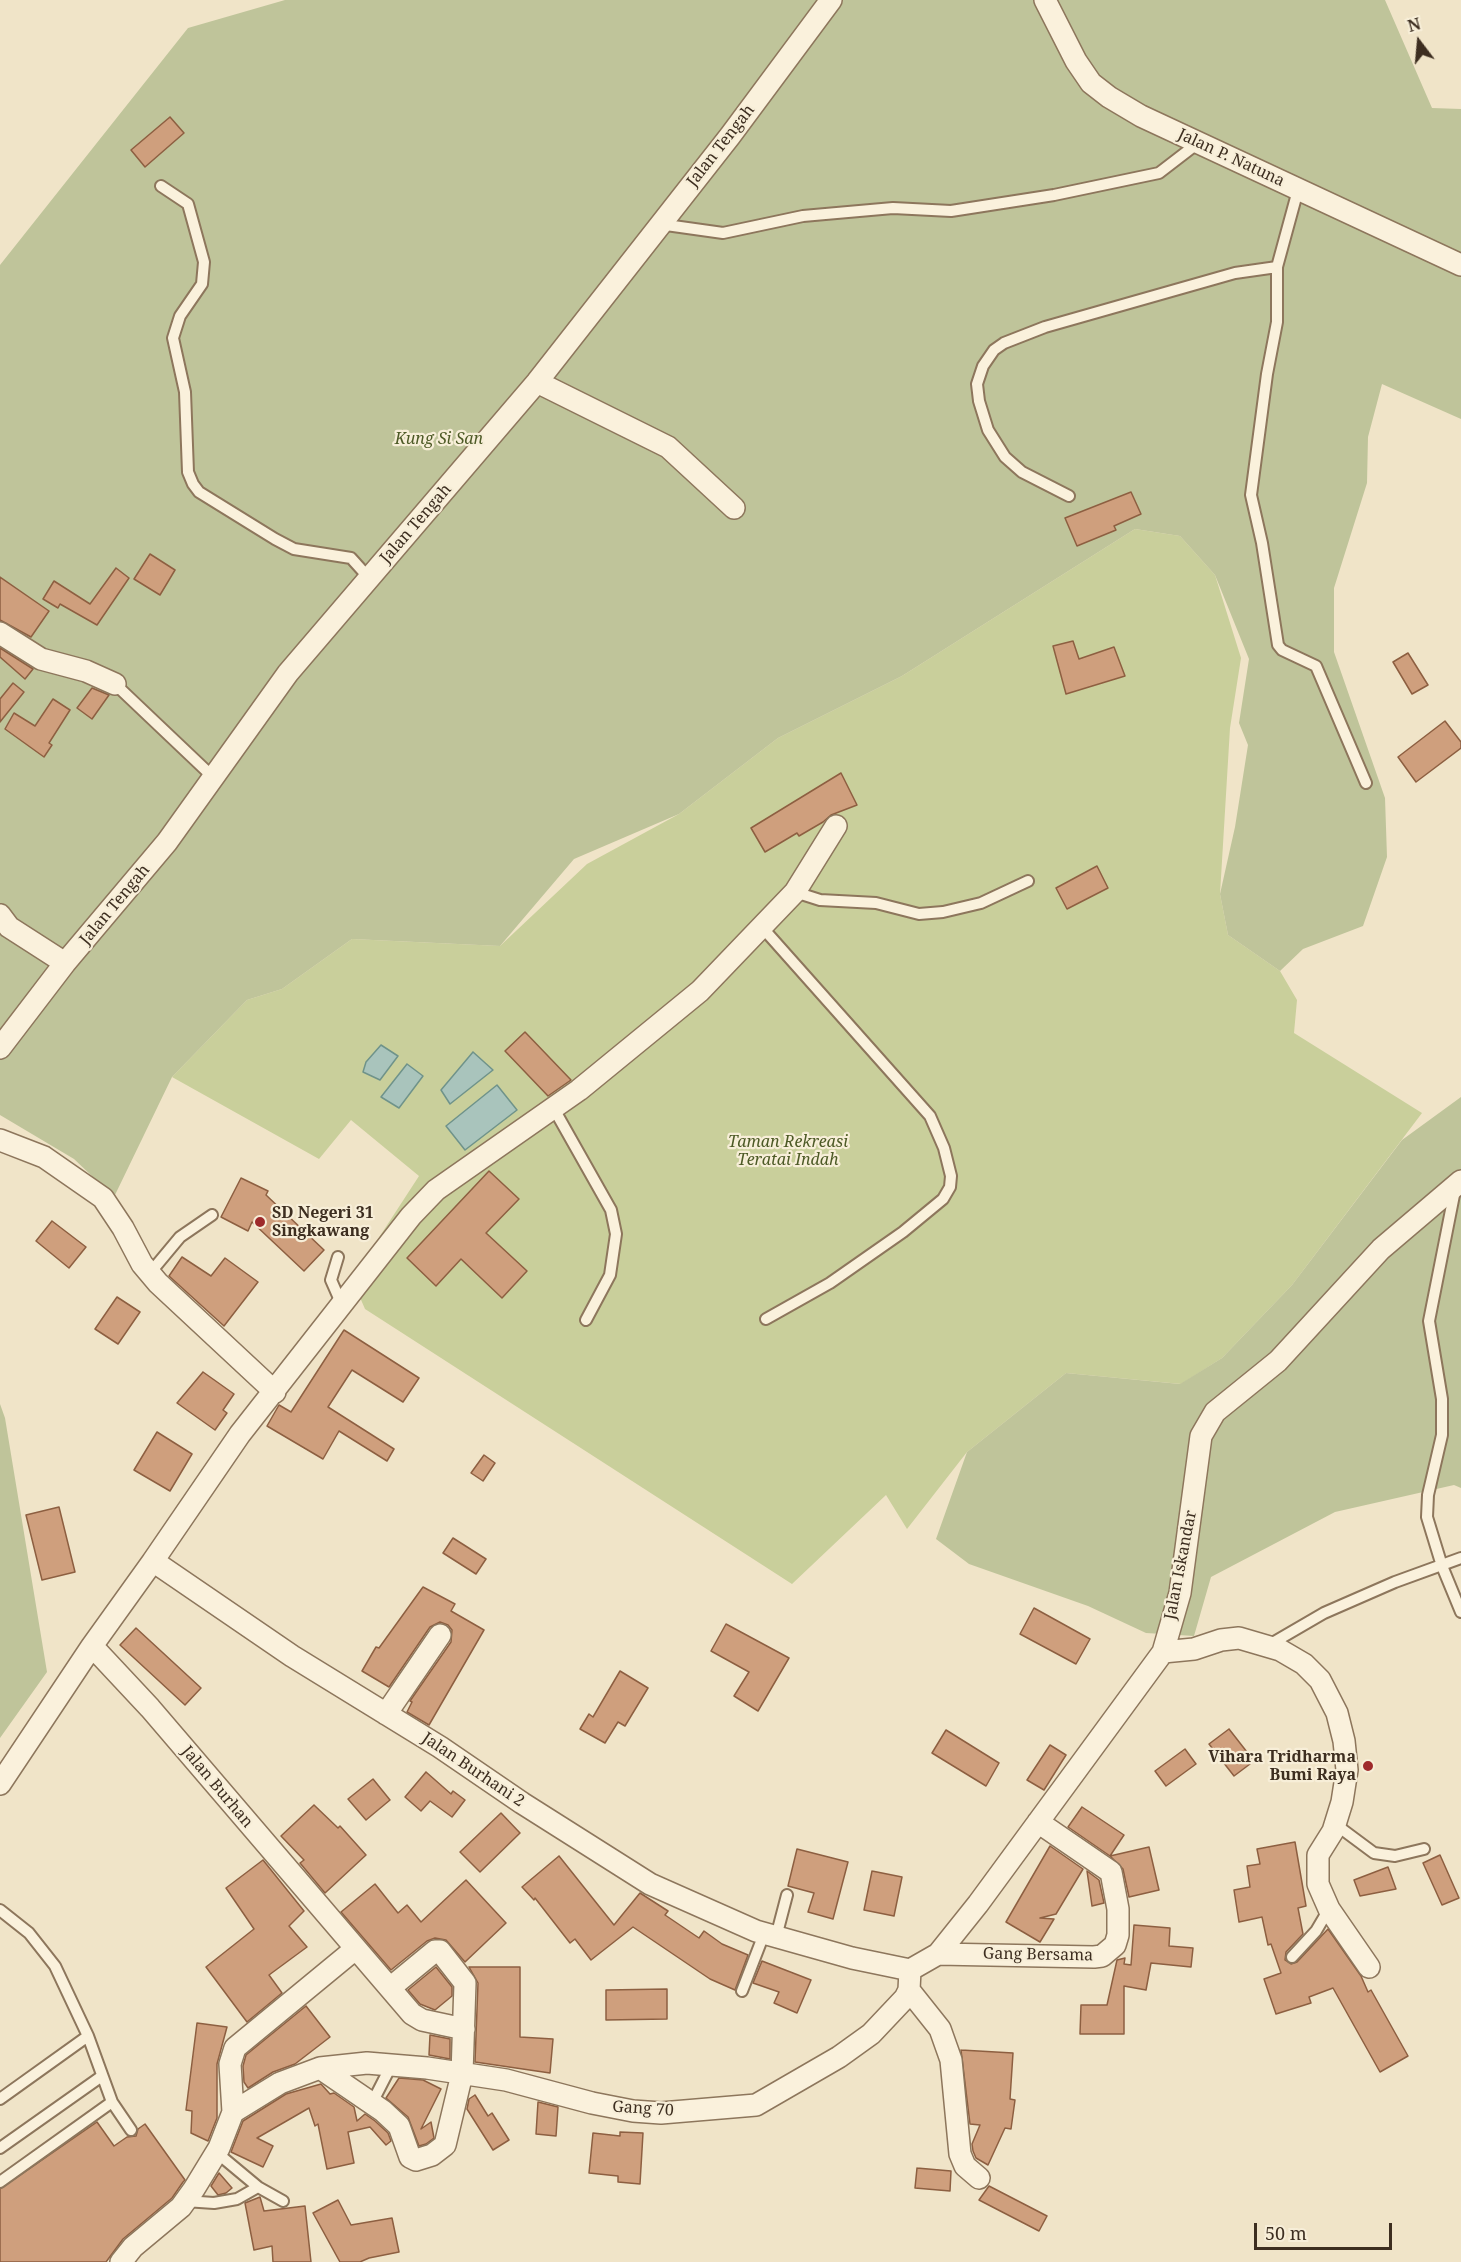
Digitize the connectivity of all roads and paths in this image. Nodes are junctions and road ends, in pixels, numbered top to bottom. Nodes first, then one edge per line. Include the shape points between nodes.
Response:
1 (831, 0) edge
2 (1045, 0) edge
3 (1198, 143) junction
4 (161, 186) dead end
5 (1298, 190) junction
6 (659, 224) junction
7 (1461, 265) edge
8 (1277, 267) junction
9 (537, 382) junction
10 (1068, 496) dead end
11 (734, 508) dead end
12 (369, 578) junction
13 (0, 633) edge
14 (115, 684) joint
15 (214, 778) junction
16 (1366, 783) dead end
17 (836, 826) dead end
18 (1028, 881) dead end
19 (795, 892) junction
20 (0, 915) edge
21 (761, 926) junction
22 (65, 963) junction
23 (0, 1048) edge
24 (554, 1109) junction
25 (0, 1140) edge
26 (1456, 1192) edge
27 (212, 1215) dead end
28 (338, 1257) dead end
29 (150, 1273) junction
30 (342, 1305) junction
31 (766, 1319) dead end
32 (586, 1320) dead end
33 (275, 1392) junction
34 (1461, 1558) edge
35 (153, 1561) junction
36 (1442, 1566) junction
37 (1461, 1612) edge
38 (440, 1635) dead end
39 (1269, 1645) junction
40 (92, 1646) junction
41 (1163, 1652) junction
42 (386, 1714) junction
43 (0, 1784) edge
44 (1038, 1822) junction
45 (1335, 1824) junction
46 (1424, 1849) dead end
47 (787, 1895) dead end
48 (1329, 1909) junction
49 (0, 1910) edge
50 (770, 1935) junction
51 (354, 1950) junction
52 (938, 1954) junction
53 (1292, 1958) dead end
54 (1369, 1967) dead end
55 (910, 1980) junction
56 (390, 1988) junction
57 (742, 1991) dead end
58 (464, 2030) junction
59 (88, 2036) junction
60 (392, 2064) junction
61 (320, 2068) junction
62 (462, 2073) junction
63 (102, 2076) junction
64 (0, 2099) edge
65 (112, 2102) junction
66 (372, 2103) junction
67 (233, 2112) junction
68 (131, 2130) dead end
69 (0, 2148) edge
70 (216, 2152) junction
71 (979, 2178) dead end
72 (0, 2182) edge
73 (258, 2187) junction
74 (185, 2201) junction
75 (283, 2201) dead end
76 (121, 2262) edge

1 - 6 street, Jalan Tengah
2 - 3 street, Jalan P. Natuna via 1091,82 1141,116
3 - 5 street, Jalan P. Natuna
3 - 6 lane via 1159,173 951,211 893,208 803,216 723,233
4 - 12 lane via 188,204 204,262 202,284 180,316 173,338 185,392 187,459 193,484 199,492 275,539 294,549 351,558
5 - 7 street, Jalan P. Natuna
5 - 8 lane
6 - 9 street, Jalan Tengah
8 - 10 lane via 1235,273 1056,324 1004,343 994,351 977,384 988,430 1005,457 1022,472
8 - 16 lane via 1277,322 1251,495 1275,638 1282,650 1316,666
9 - 11 street via 668,447
9 - 12 street, Jalan Tengah
12 - 15 street, Jalan Tengah via 288,673
13 - 14 street via 41,659
14 - 15 lane
15 - 22 street, Jalan Tengah via 167,842
17 - 19 street
18 - 19 lane via 981,903 919,914 876,903 820,900
19 - 21 street
20 - 22 street via 9,927
21 - 24 street via 700,990
21 - 31 lane via 930,1116 951,1176 943,1199 903,1233 830,1283
22 - 23 street, Jalan Tengah
24 - 30 street via 436,1190
24 - 32 lane via 611,1210 616,1234 610,1275
25 - 29 street via 44,1157 103,1198
26 - 36 lane via 1429,1321 1442,1400 1442,1435 1427,1517
26 - 41 street, Jalan Iskandar via 1381,1249 1278,1361 1215,1412 1201,1436 1180,1593
27 - 29 lane via 180,1237
28 - 30 lane via 331,1280
29 - 33 street
30 - 33 street
33 - 35 street via 240,1434
34 - 36 lane
35 - 40 street
35 - 42 street, Jalan Burhani 2 via 292,1656
36 - 37 lane
36 - 39 lane via 1324,1613
38 - 42 street
39 - 41 street via 1239,1638
39 - 45 street via 1304,1664 1320,1680 1336,1713 1347,1770
40 - 43 street
40 - 51 street, Jalan Burhan
41 - 44 street, Jalan Iskandar
42 - 50 street, Jalan Burhani 2 via 617,1865 695,1906
44 - 52 street, Jalan Iskandar
44 - 52 street, Gang Bersama via 1111,1872 1118,1909 1115,1945 1102,1956 1094,1957
45 - 46 lane via 1374,1853 1395,1856
45 - 48 street via 1316,1866 1318,1884
47 - 50 lane
48 - 53 lane
48 - 54 street
49 - 59 lane via 29,1934 55,1966
50 - 55 street, Jalan Burhani 2
50 - 57 lane
51 - 56 street, Jalan Burhan
51 - 67 street via 235,2048 230,2064
52 - 55 street, Jalan Iskandar
55 - 62 street, Gang 70 via 891,2014 851,2049 756,2105 661,2113 633,2111
55 - 71 street via 940,2029 951,2060 960,2154 965,2166
56 - 58 street, Jalan Burhan via 422,2020
56 - 58 street via 430,1953 440,1951 465,1983
58 - 62 street
59 - 63 lane
59 - 64 lane
60 - 61 street, Gang 70
60 - 62 street, Gang 70
60 - 66 lane
61 - 66 street
61 - 67 street, Gang 70 via 280,2083
62 - 66 street via 444,2145 432,2155 416,2160 410,2157 399,2126
63 - 65 lane
63 - 69 lane
65 - 68 lane
65 - 72 lane
67 - 70 street
70 - 73 lane
70 - 74 street
73 - 74 lane via 237,2199 214,2203
73 - 75 lane
74 - 76 street

